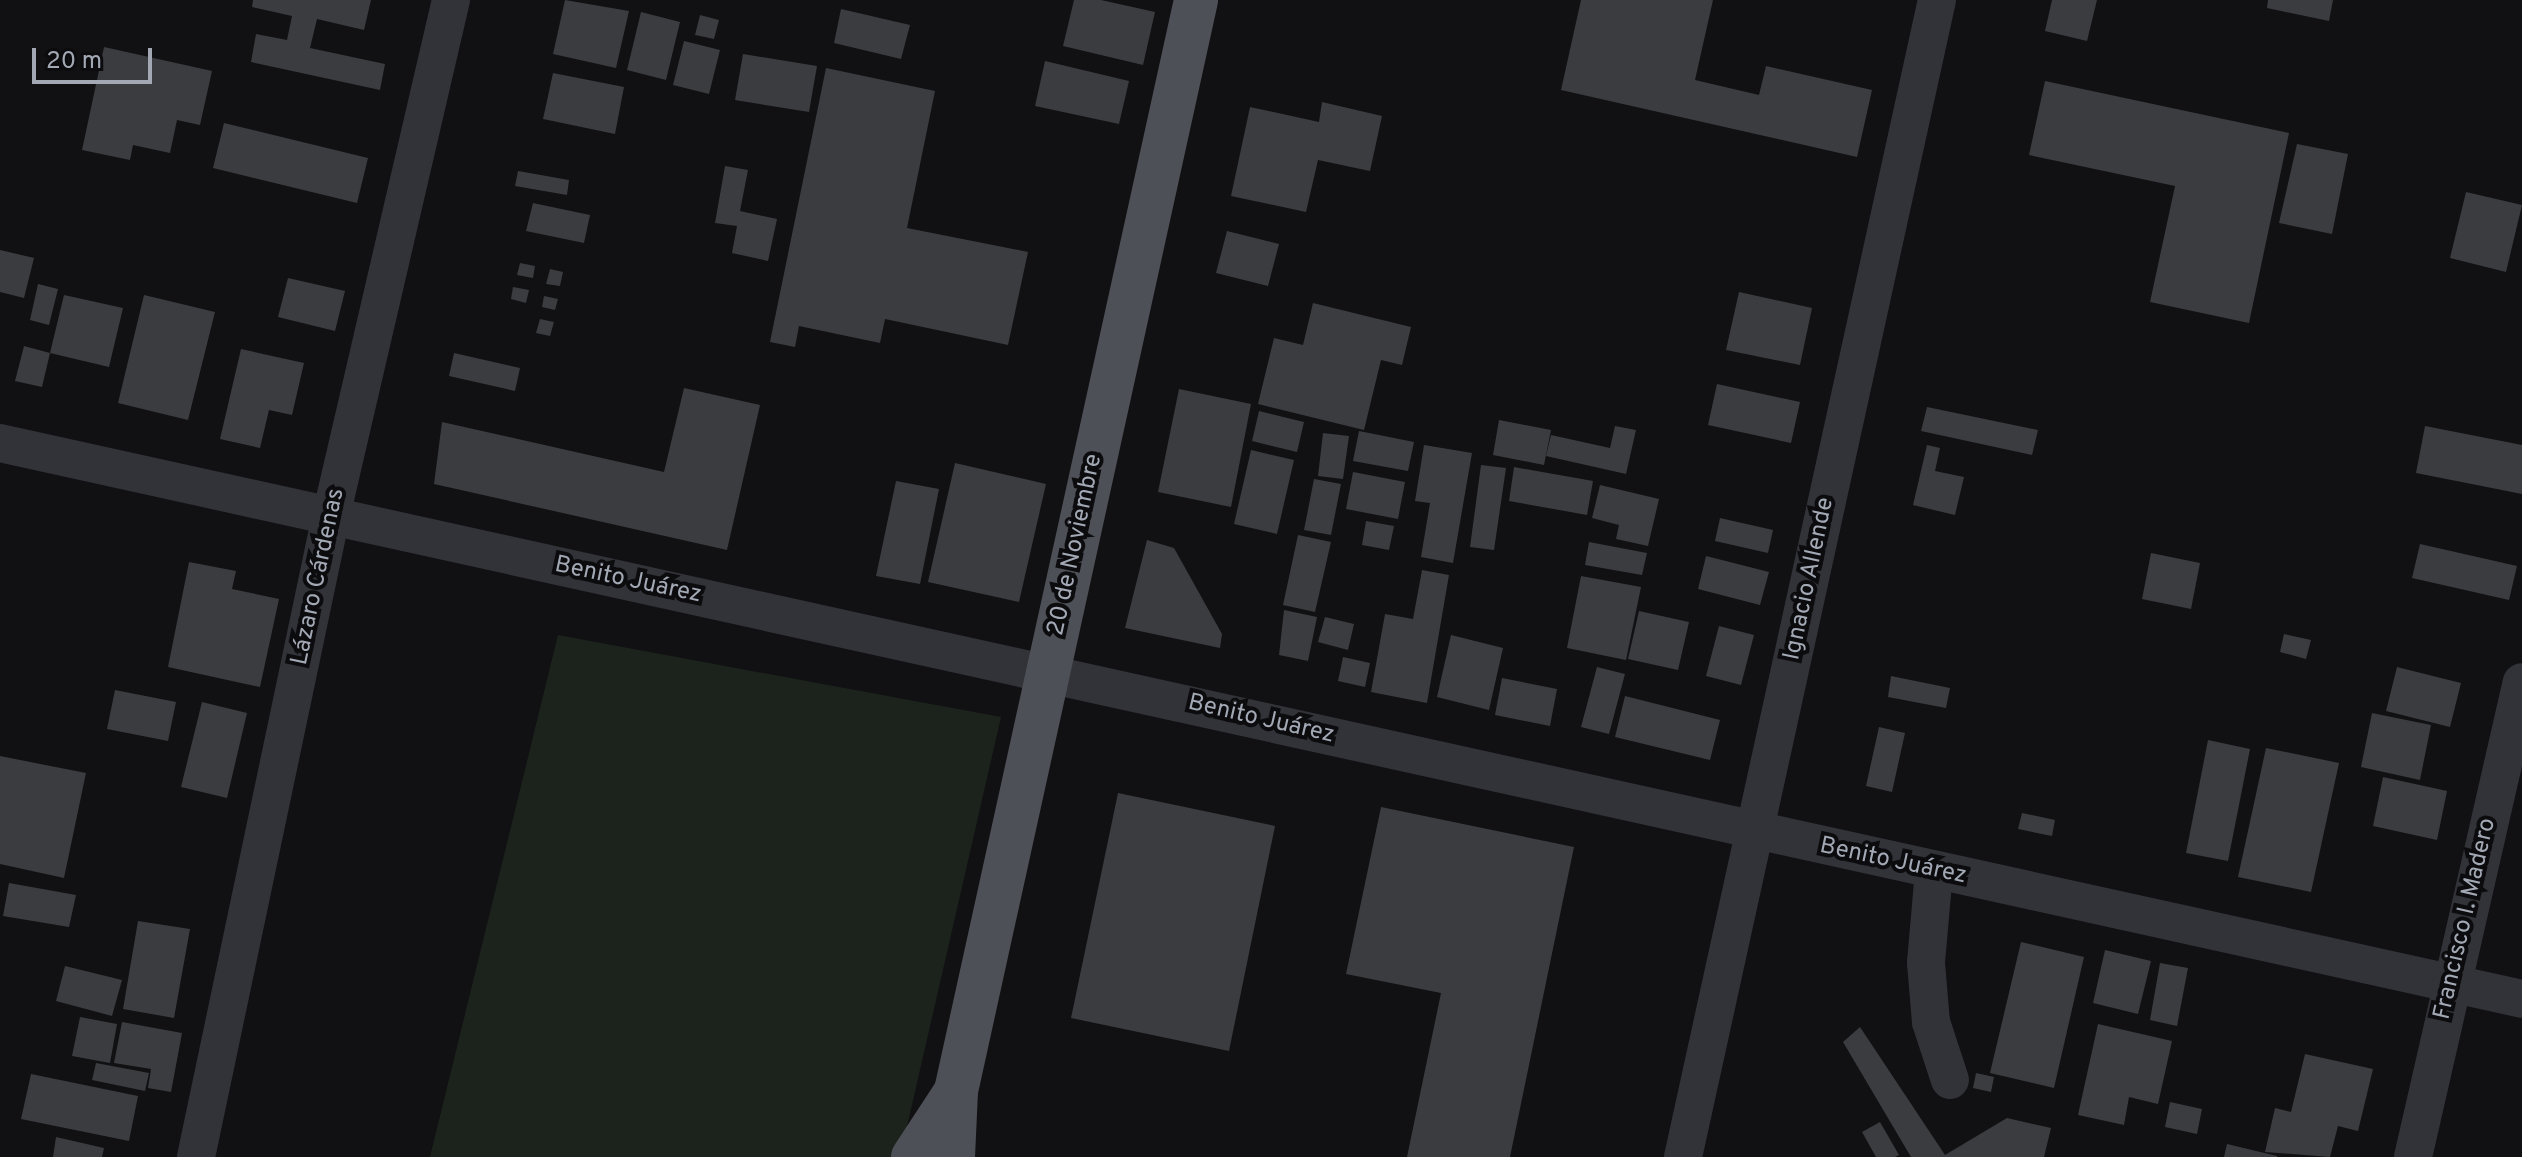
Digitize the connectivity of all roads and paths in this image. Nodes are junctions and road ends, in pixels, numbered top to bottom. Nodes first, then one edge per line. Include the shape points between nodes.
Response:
1 (451, 0) edge
2 (1196, 0) edge
3 (1937, 0) edge
4 (0, 443) edge
5 (331, 516) junction
6 (1048, 671) junction
7 (2522, 682) edge
8 (1755, 831) junction
9 (1934, 871) junction
10 (2450, 983) junction
11 (2522, 999) edge
12 (1950, 1080) dead end
13 (956, 1091) junction
14 (196, 1157) edge
15 (913, 1157) edge
16 (953, 1157) edge
17 (1683, 1157) edge
18 (2413, 1157) edge

1 - 5 street, Lázaro Cárdenas
2 - 6 main road, 20 de Noviembre
3 - 8 street, Ignacio Allende
4 - 5 street, Benito Juárez
5 - 6 street, Benito Juárez
5 - 14 street, Lázaro Cárdenas
6 - 8 street, Benito Juárez
6 - 13 main road, 20 de Noviembre
7 - 10 street, Francisco I. Madero
8 - 9 street, Benito Juárez
8 - 17 street, Ignacio Allende
9 - 10 street, Benito Juárez
9 - 12 street via 1926,963 1931,1022
10 - 11 street, Benito Juárez
10 - 18 street, Francisco I. Madero
13 - 15 main road, 20 de Noviembre
13 - 16 main road, 20 de Noviembre

